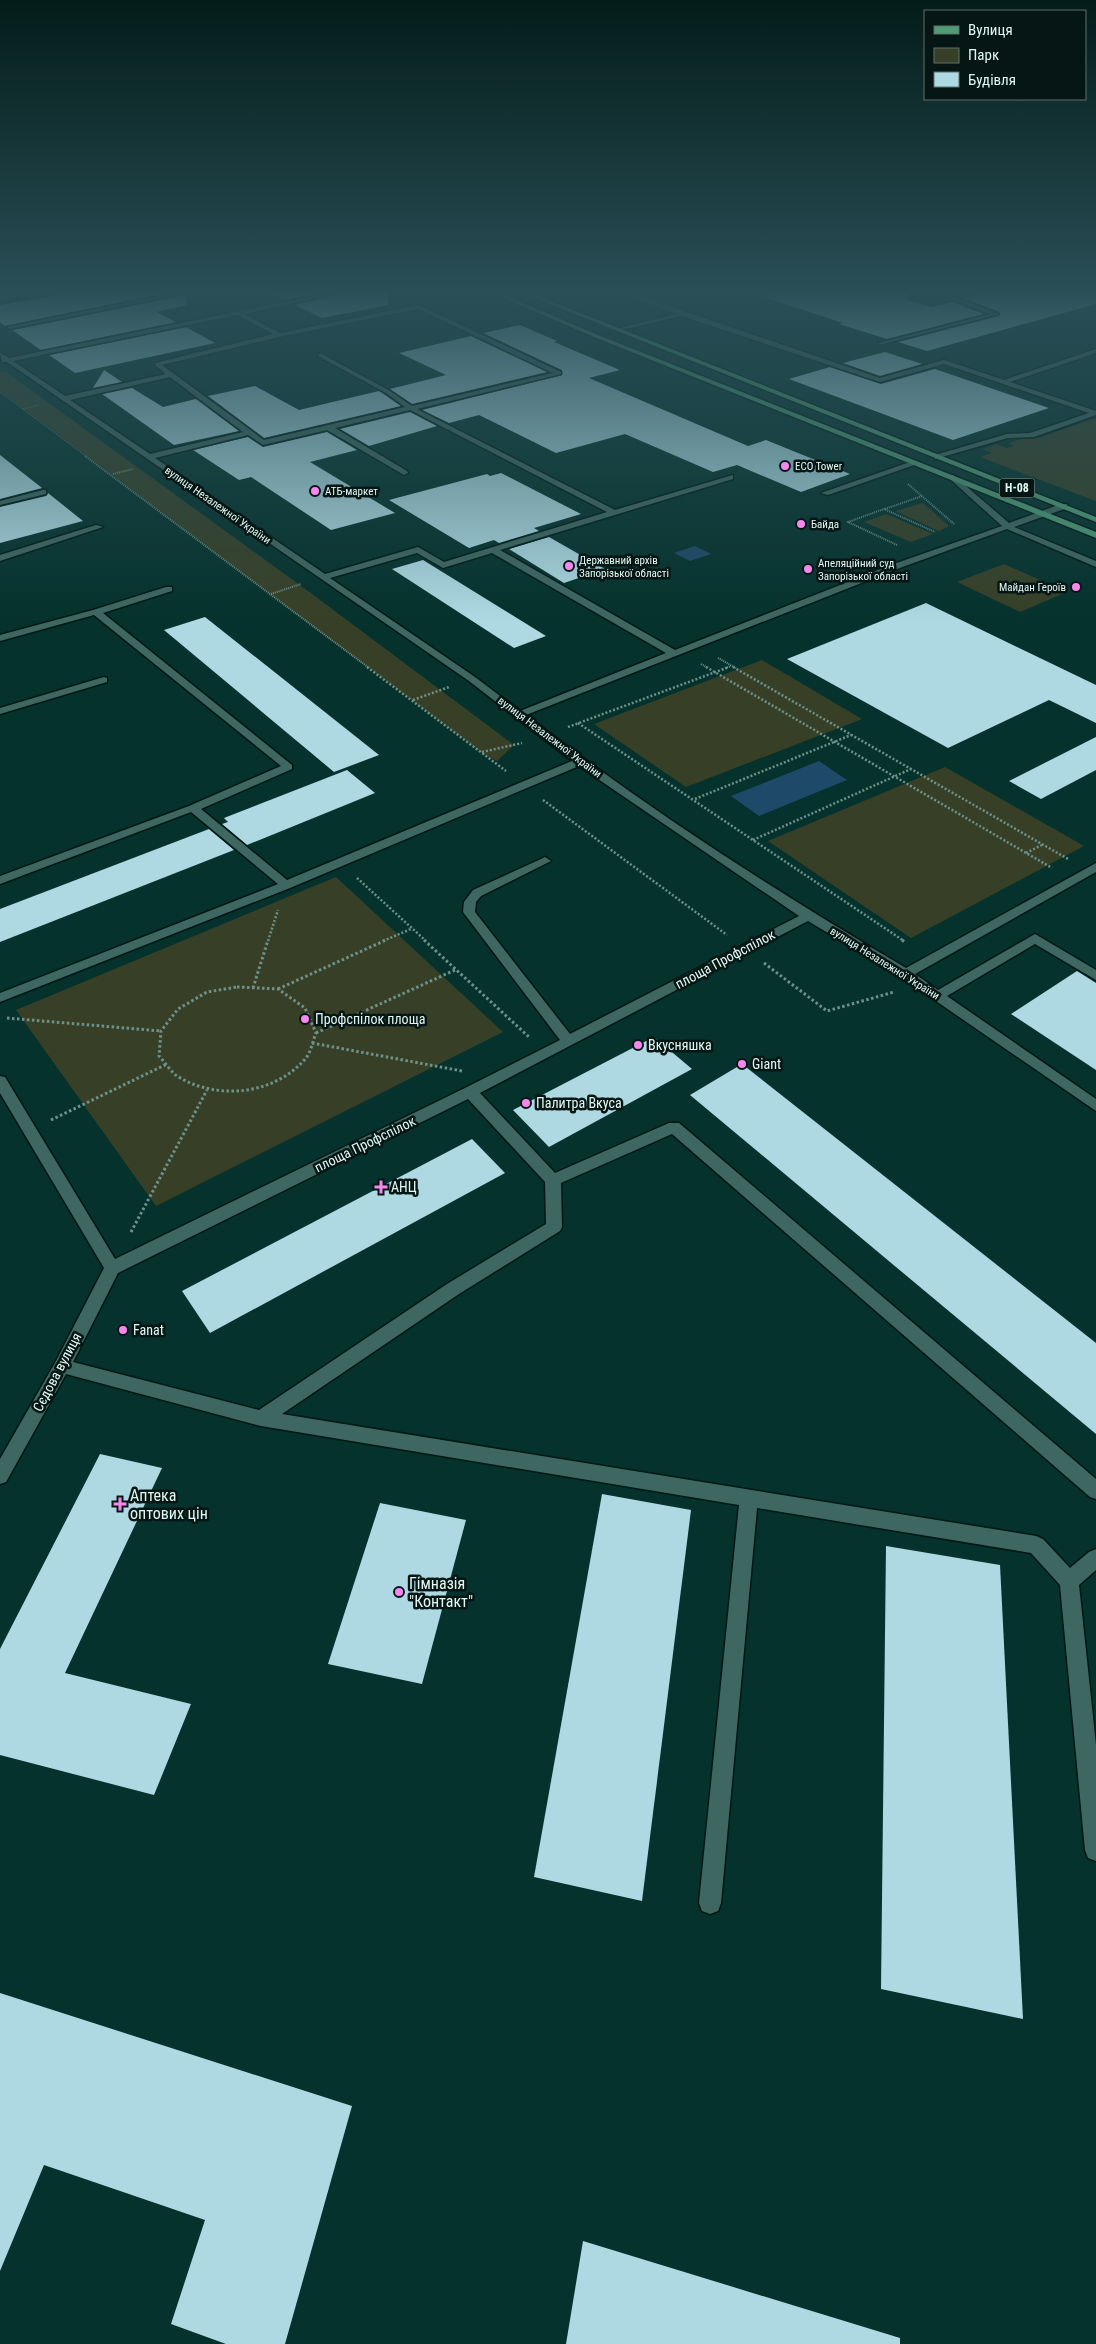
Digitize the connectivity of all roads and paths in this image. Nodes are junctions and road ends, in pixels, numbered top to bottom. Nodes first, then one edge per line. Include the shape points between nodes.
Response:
1 (14, 402) edge
2 (68, 402) edge
3 (207, 402) edge
4 (403, 402) edge
5 (435, 402) edge
6 (763, 402) edge
7 (800, 402) edge
8 (1066, 402) edge
9 (411, 408) junction
10 (1096, 413) edge
11 (329, 428) junction
12 (248, 434) junction
13 (148, 457) junction
14 (938, 457) junction
15 (916, 463) junction
16 (893, 471) junction
17 (404, 473) dead end
18 (730, 477) dead end
19 (953, 477) junction
20 (43, 492) dead end
21 (825, 493) dead end
22 (922, 496) junction
23 (0, 503) edge
24 (1064, 506) junction
25 (884, 509) junction
26 (615, 513) junction
27 (1042, 514) junction
28 (1096, 520) edge
29 (99, 527) dead end
30 (1008, 527) junction
31 (959, 529) dead end
32 (942, 535) dead end
33 (1096, 535) edge
34 (897, 544) dead end
35 (493, 550) junction
36 (0, 558) edge
37 (1096, 564) edge
38 (323, 577) junction
39 (169, 589) dead end
40 (270, 594) junction
41 (96, 612) junction
42 (0, 638) edge
43 (675, 654) junction
44 (711, 654) dead end
45 (694, 660) dead end
46 (731, 666) junction
47 (714, 672) junction
48 (472, 679) junction
49 (104, 680) dead end
50 (412, 700) junction
51 (0, 712) edge
52 (520, 714) junction
53 (578, 723) junction
54 (852, 735) junction
55 (545, 736) junction
56 (835, 742) junction
57 (481, 752) junction
58 (580, 762) junction
59 (911, 769) junction
60 (894, 777) junction
61 (523, 786) junction
62 (695, 800) junction
63 (193, 808) junction
64 (752, 840) junction
65 (1042, 844) junction
66 (1026, 853) junction
67 (545, 861) dead end
68 (1072, 861) dead end
69 (341, 862) junction
70 (1096, 867) edge
71 (1054, 869) dead end
72 (0, 880) edge
73 (286, 885) junction
74 (808, 916) junction
75 (412, 930) junction
76 (905, 942) dead end
77 (746, 949) junction
78 (455, 970) junction
79 (906, 974) junction
80 (1096, 976) edge
81 (253, 988) junction
82 (278, 989) junction
83 (937, 996) junction
84 (0, 998) edge
85 (826, 1011) dead end
86 (0, 1018) edge
87 (161, 1031) junction
88 (316, 1033) junction
89 (568, 1041) junction
90 (312, 1043) junction
91 (546, 1053) junction
92 (167, 1064) junction
93 (497, 1078) junction
94 (0, 1081) edge
95 (207, 1090) junction
96 (470, 1092) junction
97 (1096, 1106) edge
98 (30, 1130) junction
99 (553, 1180) junction
100 (112, 1268) junction
101 (62, 1366) junction
102 (261, 1418) junction
103 (0, 1476) edge
104 (1096, 1491) edge
105 (749, 1498) junction
106 (1096, 1558) edge
107 (1069, 1581) junction
108 (1096, 1850) edge
109 (710, 1903) dead end

1 - 40 path
2 - 13 street, вулиця Незалежної України
3 - 12 street
4 - 9 street
5 - 9 street
6 - 15 main road, Н-08
7 - 14 main road, Н-08
8 - 10 street
9 - 11 street
9 - 26 street
10 - 14 street via 1031,434 1007,436
11 - 12 street via 263,443
11 - 17 street
12 - 13 street
13 - 38 street, вулиця Незалежної України
14 - 15 main road
14 - 24 main road, Н-08
15 - 16 street
15 - 19 main road, Н-08
16 - 21 street
16 - 22 path
18 - 26 street
19 - 27 main road, Н-08
19 - 30 street
20 - 23 street
22 - 25 path
22 - 31 path
24 - 27 street
24 - 28 main road, Н-08
25 - 32 path
25 - 34 path via 848,522
26 - 35 street
27 - 30 street
27 - 33 main road, Н-08
29 - 36 street
30 - 37 street
30 - 43 street via 894,567
35 - 38 street via 443,565 418,550
35 - 43 street
38 - 40 path
38 - 48 street, вулиця Незалежної України
39 - 41 street
40 - 50 path
41 - 42 street
41 - 63 street via 288,767
43 - 52 street
44 - 46 path
45 - 47 path
46 - 47 path
46 - 54 path
47 - 53 path
47 - 56 path
48 - 50 path
48 - 52 street, вулиця Незалежної України
49 - 51 street
50 - 57 path
52 - 55 street, вулиця Незалежної України
53 - 55 path
53 - 62 path
54 - 56 path
54 - 59 path
55 - 57 path
55 - 58 street, вулиця Незалежної України
56 - 60 path
56 - 62 path
57 - 61 path
58 - 61 street
58 - 74 street, вулиця Незалежної України
59 - 60 path
59 - 65 path
60 - 64 path
60 - 66 path
61 - 69 street
61 - 77 path
62 - 64 path
63 - 72 street
63 - 73 street
64 - 76 path
65 - 66 path
65 - 68 path
66 - 71 path
67 - 89 street via 477,893 470,902 469,912
69 - 73 street
69 - 75 path
70 - 79 street
73 - 81 path
73 - 84 street
74 - 77 street, площа Профспілок
74 - 79 street, вулиця Незалежної України
75 - 78 path
75 - 82 path
77 - 85 path
77 - 89 street, площа Профспілок
78 - 88 path
78 - 91 path
79 - 83 street, вулиця Незалежної України
80 - 83 street via 1035,938
81 - 82 path
81 - 87 path via 207,992 178,1008
82 - 88 path via 305,1008
83 - 97 street, вулиця Незалежної України
86 - 87 path
87 - 92 path via 159,1056
88 - 90 path
89 - 91 street, площа Профспілок
90 - 93 path
90 - 95 path via 307,1057 265,1086 237,1092
91 - 93 street, площа Профспілок
92 - 95 path via 176,1074
92 - 98 path
93 - 96 street, площа Профспілок
94 - 98 street
95 - 100 path
96 - 99 street
96 - 100 street, площа Профспілок
98 - 100 street
99 - 102 street via 554,1226
99 - 104 street via 674,1127
100 - 101 street, Сєдова вулиця
101 - 102 street
101 - 103 street, Сєдова вулиця
102 - 105 street
105 - 107 street via 1036,1545
105 - 109 street
106 - 107 street
107 - 108 street

